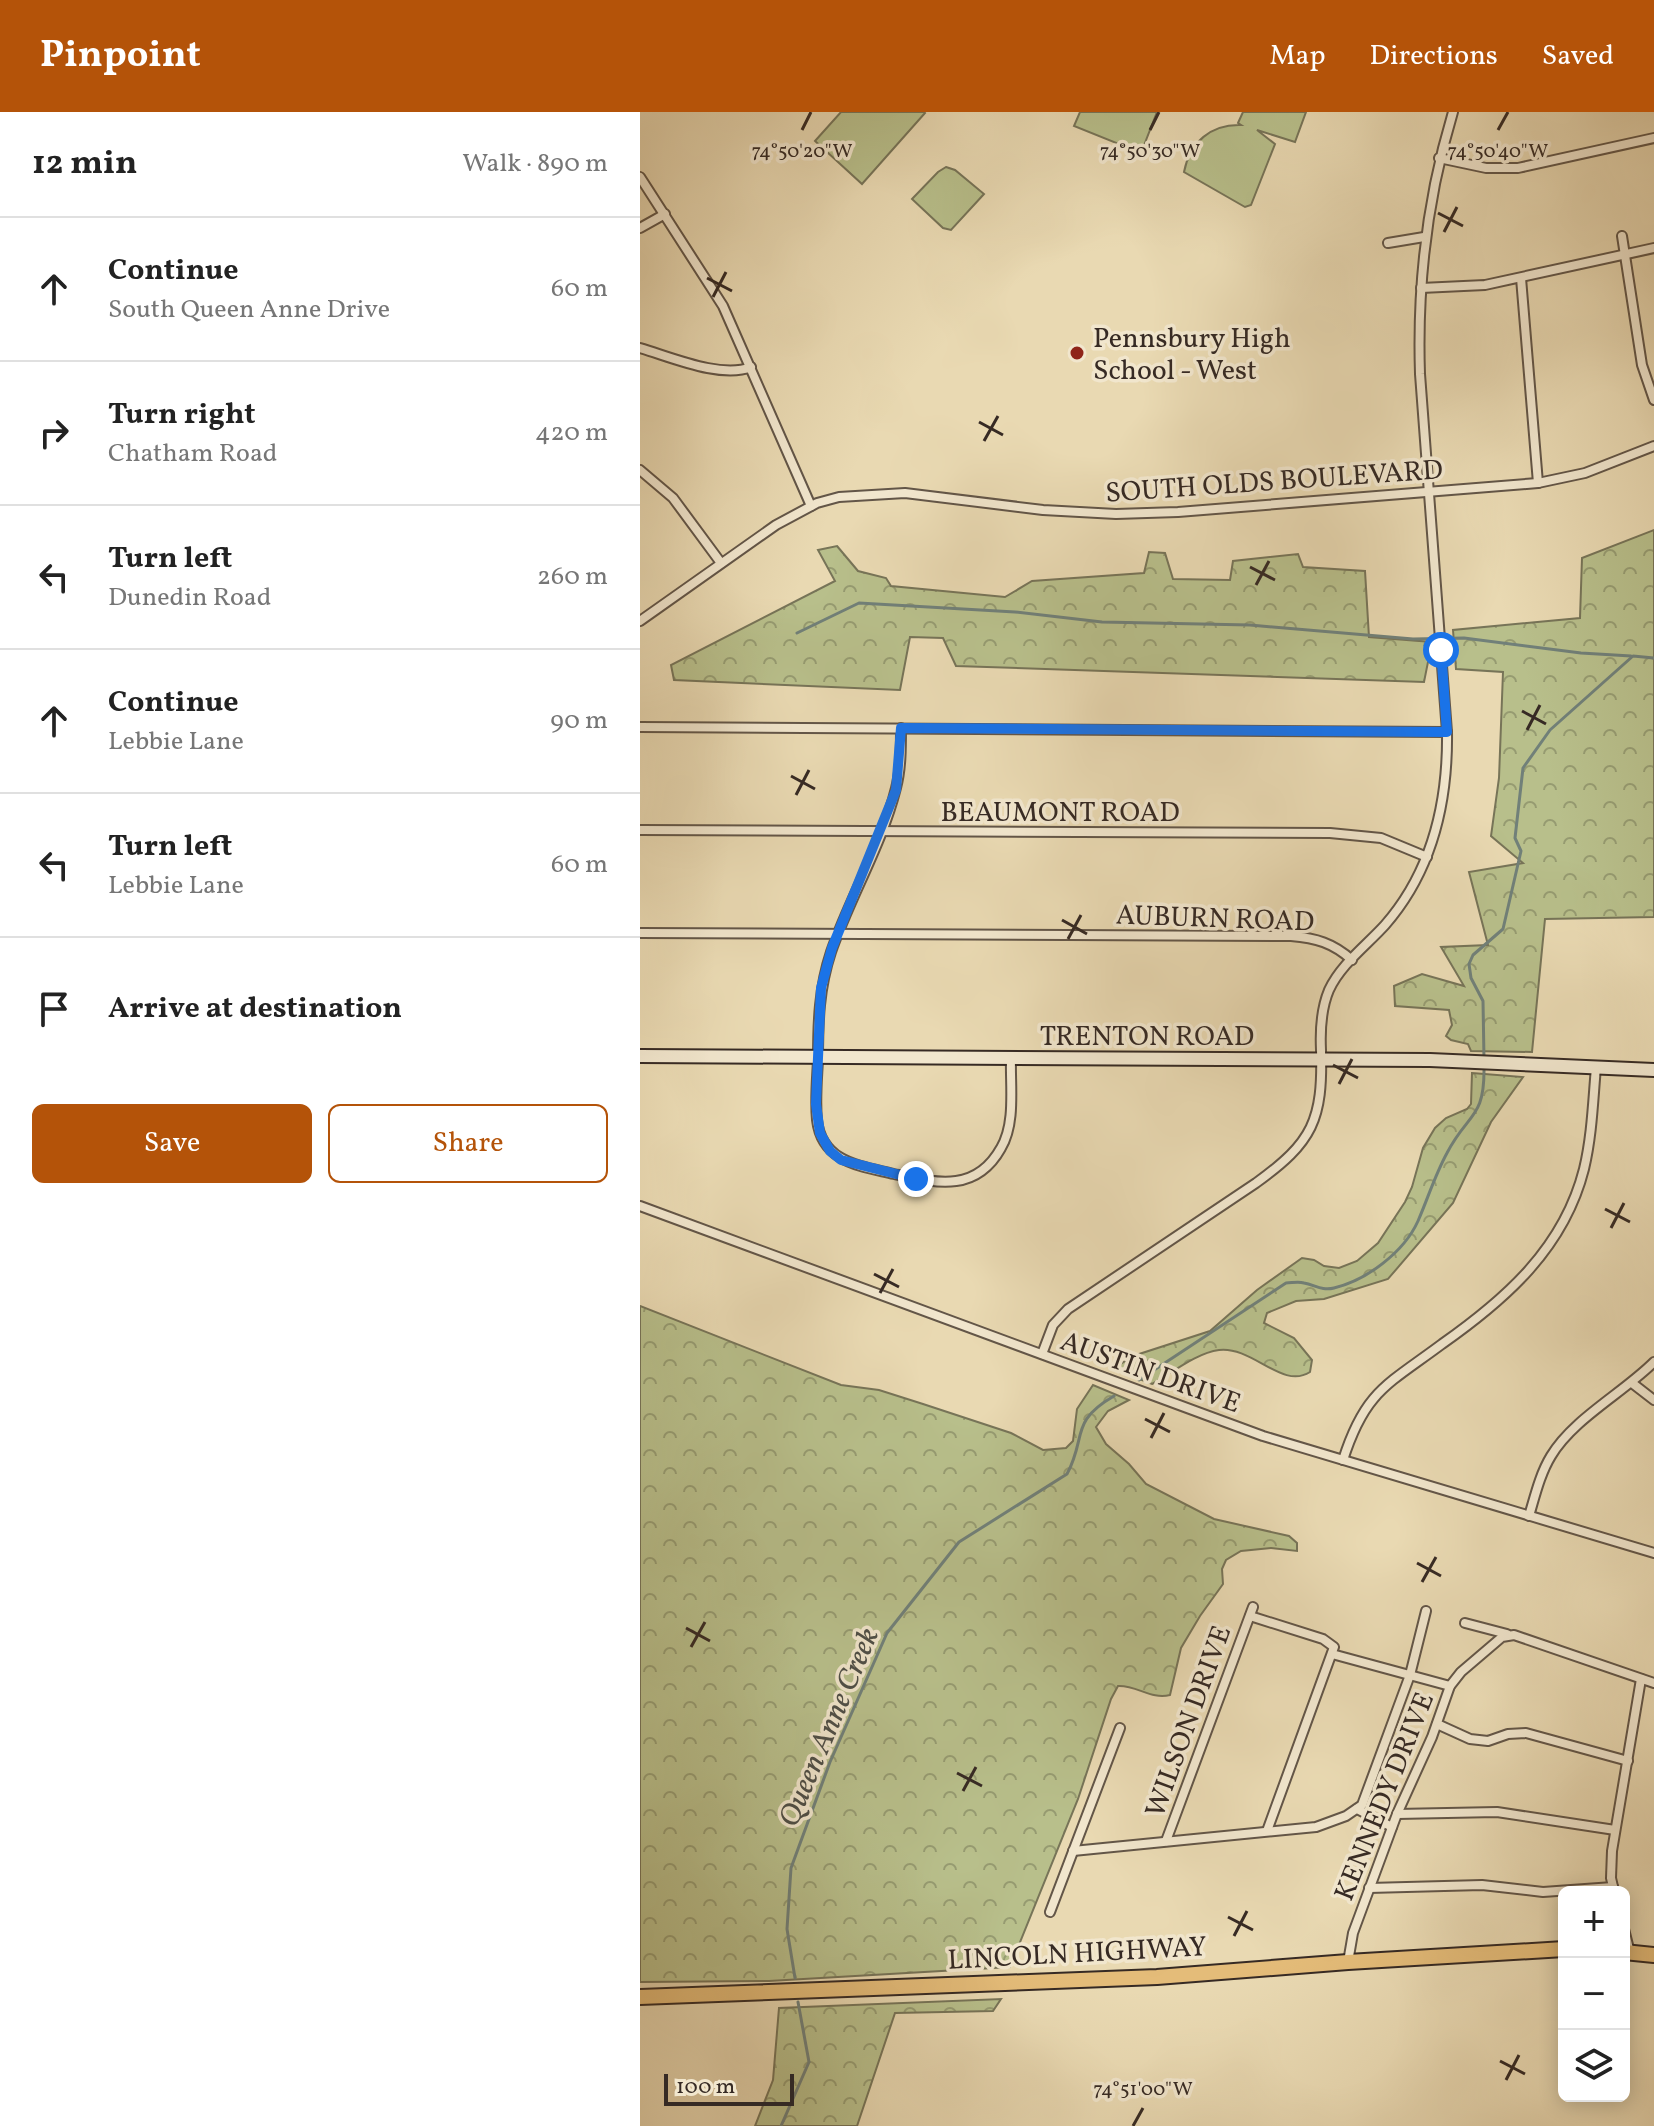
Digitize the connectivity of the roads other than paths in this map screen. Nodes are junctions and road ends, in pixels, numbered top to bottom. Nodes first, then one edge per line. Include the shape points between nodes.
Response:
1 (1453, 112) edge
2 (1654, 138) edge
3 (1439, 158) junction
4 (640, 177) edge
5 (665, 214) junction
6 (640, 228) edge
7 (1622, 236) dead end
8 (1424, 237) junction
9 (1388, 243) dead end
10 (1654, 248) edge
11 (1623, 254) junction
12 (1521, 278) junction
13 (1421, 288) junction
14 (640, 348) edge
15 (751, 367) junction
16 (1654, 400) edge
17 (1654, 446) edge
18 (640, 470) edge
19 (1538, 483) junction
20 (1429, 492) junction
21 (811, 506) junction
22 (721, 563) junction
23 (640, 621) edge
24 (640, 727) edge
25 (901, 728) junction
26 (1447, 732) junction
27 (640, 830) edge
28 (881, 831) junction
29 (1427, 857) junction
30 (640, 933) edge
31 (838, 934) junction
32 (1352, 960) junction
33 (640, 1056) edge
34 (818, 1057) junction
35 (1011, 1058) junction
36 (1321, 1060) junction
37 (1596, 1067) junction
38 (1654, 1070) edge
39 (640, 1206) edge
40 (1042, 1354) junction
41 (1654, 1362) edge
42 (1632, 1383) junction
43 (1654, 1400) edge
44 (1343, 1460) junction
45 (1529, 1516) junction
46 (1654, 1553) edge
47 (1253, 1607) dead end
48 (1426, 1611) dead end
49 (1250, 1616) junction
50 (1465, 1623) dead end
51 (1508, 1634) junction
52 (1332, 1654) junction
53 (1410, 1675) junction
54 (1641, 1679) junction
55 (1654, 1683) edge
56 (1450, 1686) junction
57 (1437, 1724) junction
58 (1120, 1728) dead end
59 (1628, 1761) junction
60 (1357, 1809) junction
61 (1397, 1814) junction
62 (1392, 1827) junction
63 (1615, 1830) junction
64 (1267, 1831) junction
65 (1166, 1841) junction
66 (1073, 1851) junction
67 (1613, 1886) edge
68 (1369, 1888) junction
69 (1558, 1892) edge
70 (1050, 1912) dead end
71 (1558, 1949) edge
72 (1630, 1952) edge
73 (1654, 1955) edge
74 (1348, 1962) junction
75 (640, 1997) edge

1 - 3 street
2 - 3 street via 1518,168 1486,168
3 - 8 street
4 - 5 street
5 - 6 street
5 - 15 street via 718,297
7 - 11 street
8 - 9 street
8 - 13 street
10 - 11 street
11 - 12 street
11 - 16 street via 1642,365
12 - 13 street
12 - 19 street
13 - 20 street via 1420,374
14 - 15 street via 720,370
15 - 21 street
17 - 19 street, SOUTH OLDS BOULEVARD via 1585,473
18 - 22 street via 673,498
19 - 20 street, SOUTH OLDS BOULEVARD
20 - 21 street, SOUTH OLDS BOULEVARD via 1116,514 893,492 839,497
20 - 26 street
21 - 22 street, SOUTH OLDS BOULEVARD
22 - 23 street, SOUTH OLDS BOULEVARD
24 - 25 street
25 - 26 street
25 - 28 street via 898,778
26 - 29 street via 1443,802
27 - 28 street, BEAUMONT ROAD
28 - 29 street, BEAUMONT ROAD via 1351,834 1381,838
28 - 31 street
29 - 32 street via 1403,901
30 - 31 street, AUBURN ROAD
31 - 32 street, AUBURN ROAD via 1291,936 1327,942
31 - 34 street via 821,988
32 - 36 street via 1334,981 1324,1007
33 - 34 main road, TRENTON ROAD
34 - 35 main road, TRENTON ROAD
34 - 35 street via 817,1122 830,1151 851,1165 935,1183 980,1173 1001,1148 1009,1117
35 - 36 main road, TRENTON ROAD
36 - 37 main road, TRENTON ROAD
36 - 40 street via 1315,1120 1292,1155 1068,1309 1053,1325
37 - 38 main road, TRENTON ROAD
37 - 44 street via 1585,1168 1558,1233 1509,1293 1375,1395 1359,1418
39 - 40 street, AUSTIN DRIVE
40 - 44 street, AUSTIN DRIVE
41 - 42 street
42 - 43 street
42 - 45 street via 1553,1452
44 - 45 street, AUSTIN DRIVE
45 - 46 street, AUSTIN DRIVE
47 - 49 street, WILSON DRIVE
48 - 53 street
49 - 52 street, WILSON DRIVE via 1323,1639 1334,1645
49 - 65 street, WILSON DRIVE
50 - 51 street
51 - 54 street
51 - 56 street, KENNEDY DRIVE
52 - 53 street, WILSON DRIVE
52 - 64 street
53 - 56 street, WILSON DRIVE
53 - 60 street
54 - 55 street
54 - 59 street
56 - 57 street, KENNEDY DRIVE
57 - 59 street via 1470,1739 1526,1733
57 - 61 street, KENNEDY DRIVE
58 - 66 street
59 - 63 street
60 - 62 street
60 - 64 street via 1316,1827
61 - 62 street, KENNEDY DRIVE
61 - 63 street via 1497,1812
62 - 68 street, KENNEDY DRIVE
63 - 67 street
64 - 65 street
65 - 66 street
66 - 70 street
68 - 69 street via 1482,1885
68 - 74 street, KENNEDY DRIVE
71 - 74 main road, LINCOLN HIGHWAY
72 - 73 main road
74 - 75 main road, LINCOLN HIGHWAY via 1157,1977

